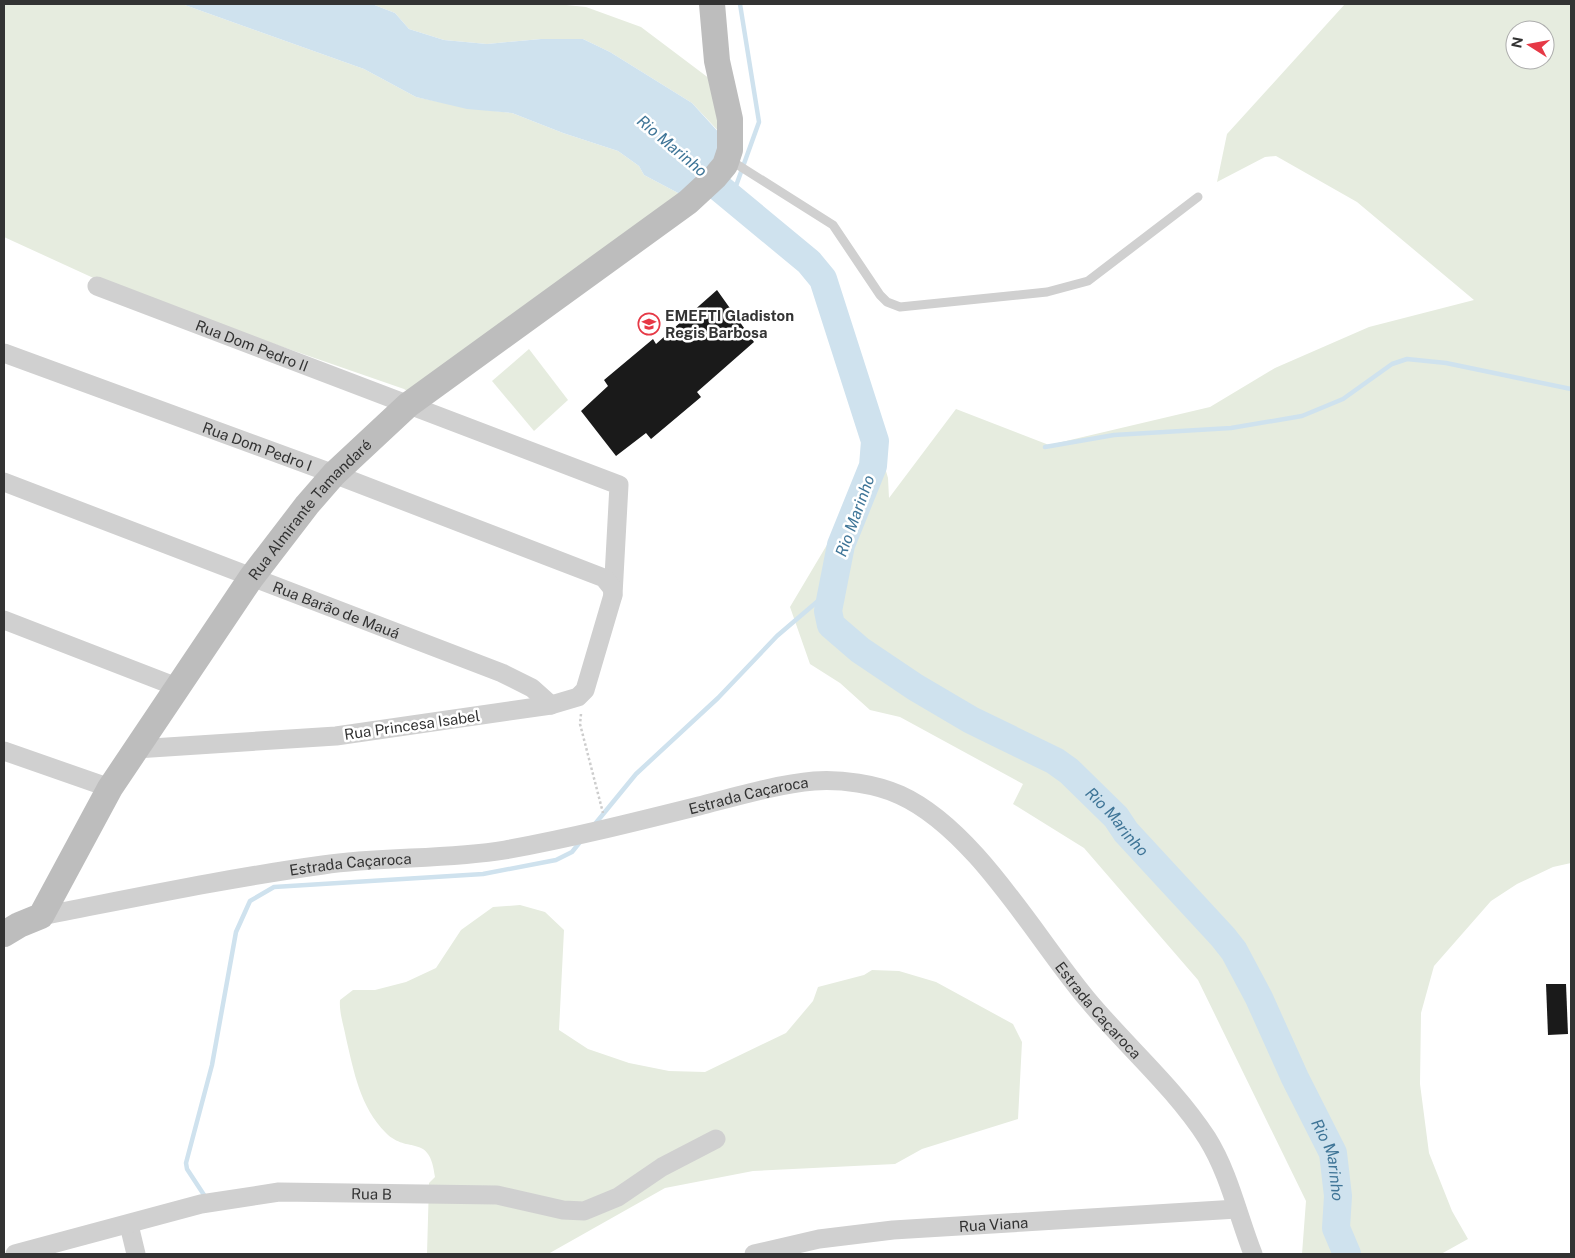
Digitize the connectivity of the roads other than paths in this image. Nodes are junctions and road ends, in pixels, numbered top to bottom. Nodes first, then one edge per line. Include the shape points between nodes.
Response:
1 (712, 4) edge
2 (727, 162) junction
3 (1198, 197) dead end
4 (97, 286) dead end
5 (4, 352) edge
6 (408, 405) junction
7 (334, 474) junction
8 (4, 482) edge
9 (251, 578) junction
10 (613, 595) junction
11 (4, 620) edge
12 (177, 687) junction
13 (551, 705) junction
14 (136, 749) junction
15 (4, 751) edge
16 (110, 788) junction
17 (12, 926) edge
18 (716, 1139) dead end
19 (1237, 1209) junction
20 (129, 1225) junction
21 (15, 1254) edge
22 (136, 1254) edge
23 (754, 1254) edge
24 (1253, 1254) edge

1 - 2 main road via 717,61 730,120 731,142
2 - 3 lane via 833,225 880,295 887,302 900,306 1047,292 1088,281
2 - 6 main road, Rua Almirante Tamandaré via 688,202
4 - 6 street, Rua Dom Pedro II
5 - 7 street, Rua Dom Pedro I
6 - 7 main road, Rua Almirante Tamandaré
6 - 10 street, Rua Dom Pedro II via 618,485
7 - 9 main road, Rua Almirante Tamandaré
7 - 10 street, Rua Dom Pedro I via 604,578
8 - 9 street, Rua Barão de Mauá
9 - 12 main road, Rua Almirante Tamandaré
9 - 13 street, Rua Barão de Mauá via 519,680
10 - 13 street, Rua Princesa Isabel via 585,690 578,697
11 - 12 street
12 - 14 main road, Rua Almirante Tamandaré
13 - 14 street, Rua Princesa Isabel via 336,736
14 - 16 main road, Rua Almirante Tamandaré
15 - 16 street
16 - 17 main road, Rua Almirante Tamandaré
17 - 19 street, Estrada Caçaroca via 327,864 504,850 814,781 872,786 899,795 930,812 984,867 1088,1000 1188,1113 1208,1141
18 - 20 street, Rua B via 662,1167 618,1197 584,1211 564,1210 497,1195 279,1192 201,1204
19 - 23 street, Rua Viana via 893,1230 819,1238
19 - 24 street, Estrada Caçaroca
20 - 21 street, Rua B
20 - 22 street

